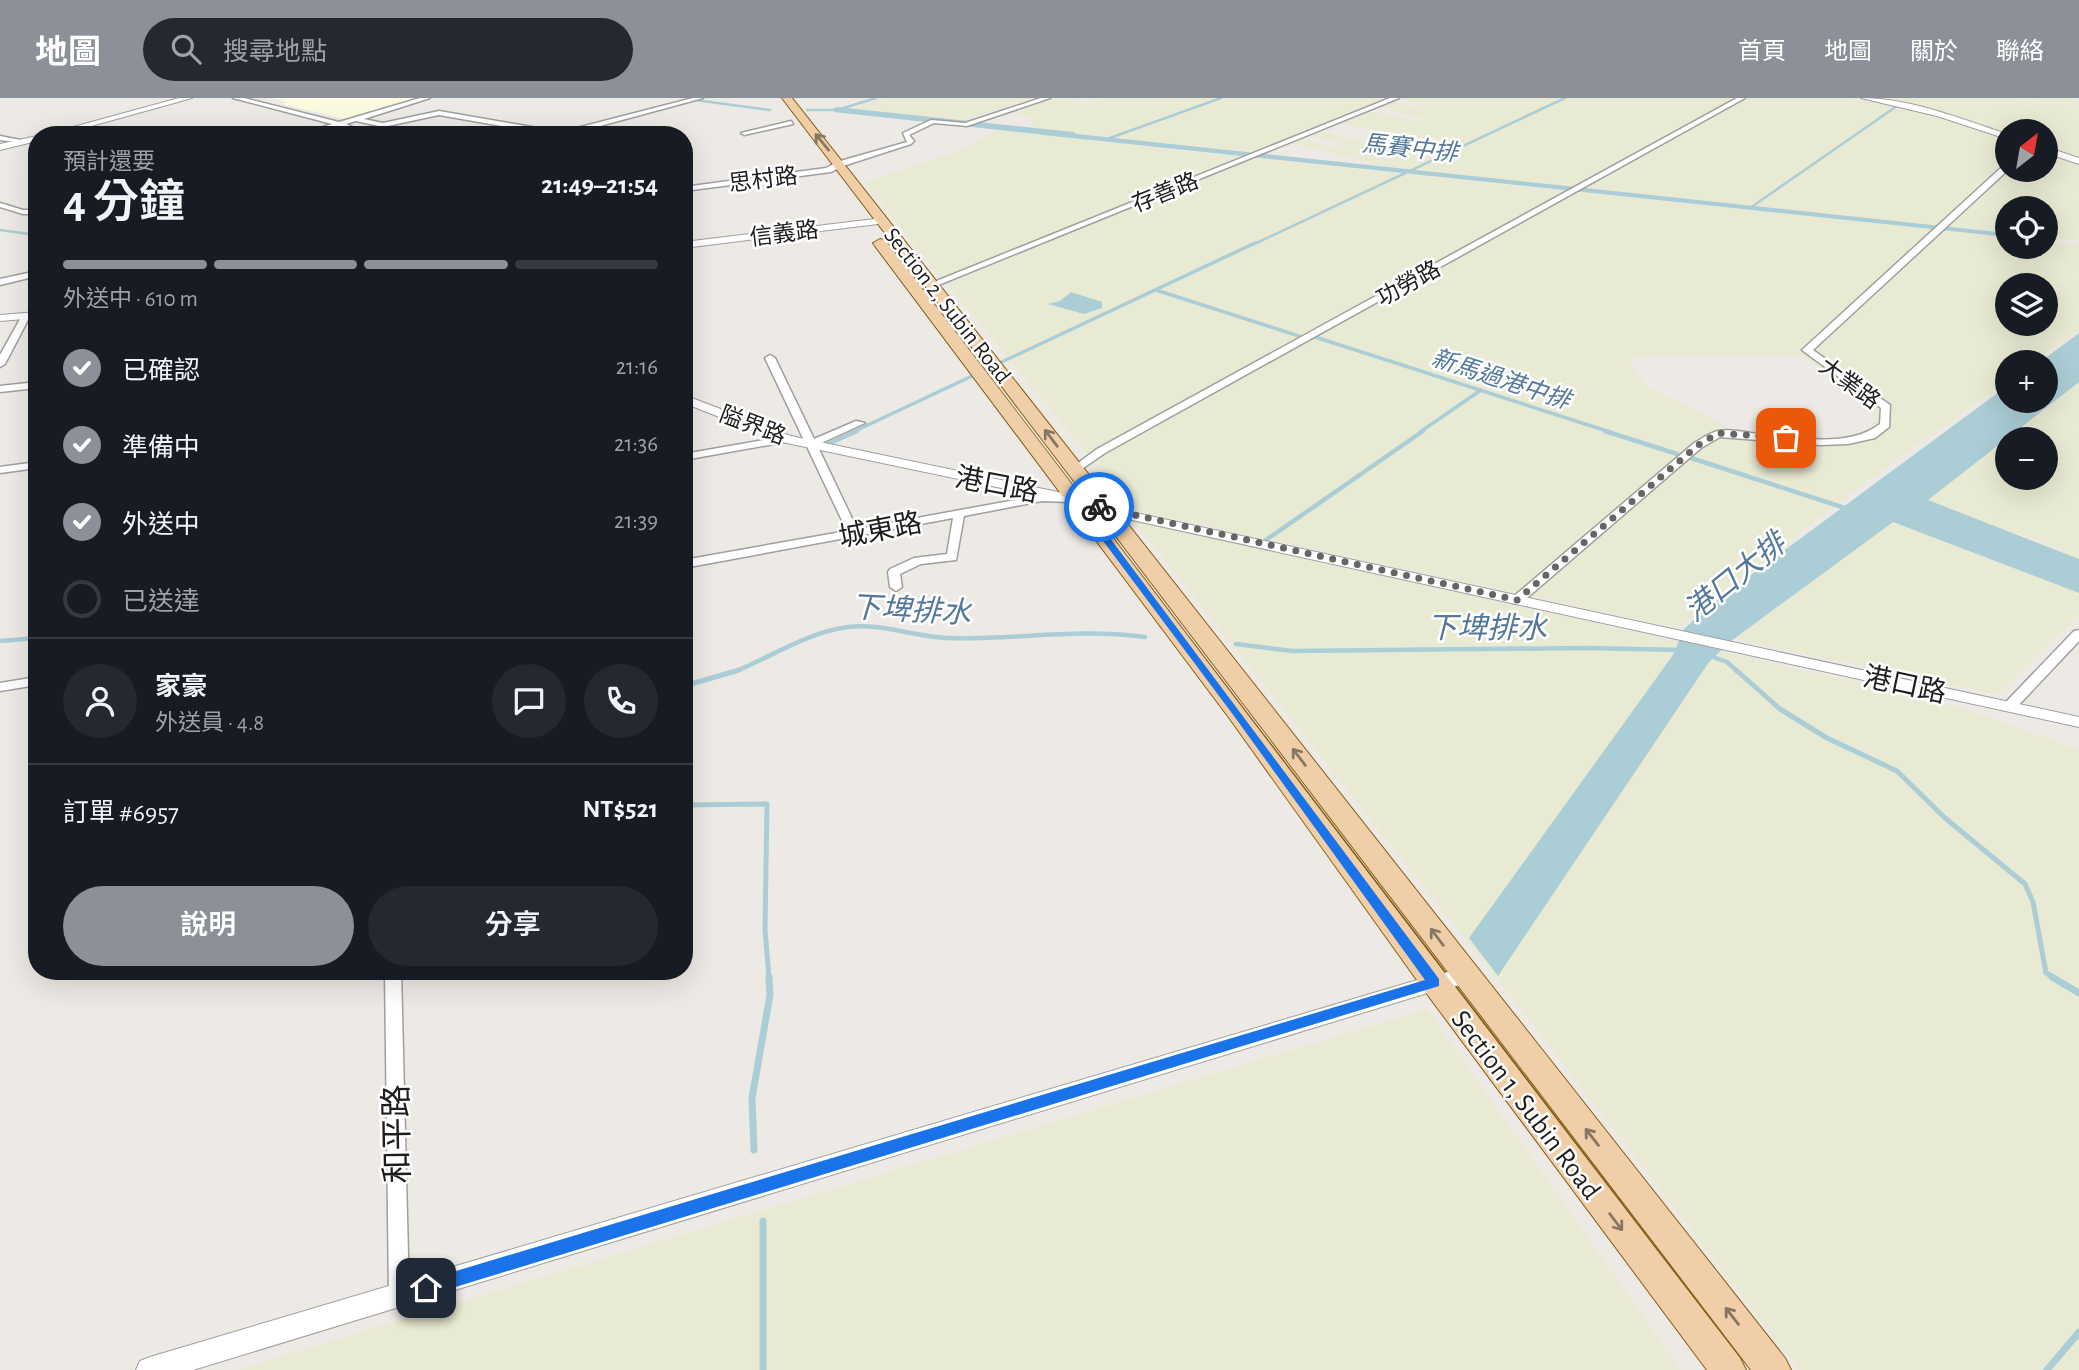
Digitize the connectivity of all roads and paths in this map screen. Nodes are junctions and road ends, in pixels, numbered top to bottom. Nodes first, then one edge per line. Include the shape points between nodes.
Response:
1 (188, 98) edge
2 (236, 98) edge
3 (427, 98) edge
4 (700, 98) edge
5 (771, 98) edge
6 (787, 98) edge
7 (1047, 98) edge
8 (1396, 98) edge
9 (1742, 98) edge
10 (1865, 98) edge
11 (355, 120) junction
12 (791, 123) junction
13 (339, 124) junction
14 (82, 126) edge
15 (332, 126) edge
16 (344, 126) edge
17 (513, 126) edge
18 (591, 126) edge
19 (1995, 132) edge
20 (744, 133) dead end
21 (0, 138) edge
22 (28, 140) edge
23 (23, 141) junction
24 (28, 142) edge
25 (0, 147) edge
26 (2058, 154) edge
27 (2079, 161) edge
28 (834, 167) junction
29 (1995, 178) edge
30 (693, 188) edge
31 (0, 205) edge
32 (28, 212) edge
33 (883, 221) junction
34 (866, 223) junction
35 (693, 244) edge
36 (28, 275) edge
37 (0, 282) edge
38 (933, 284) junction
39 (28, 315) edge
40 (0, 318) edge
41 (28, 320) edge
42 (770, 358) dead end
43 (0, 365) edge
44 (28, 386) edge
45 (0, 389) edge
46 (693, 402) edge
47 (860, 423) dead end
48 (787, 439) junction
49 (811, 444) junction
50 (693, 455) edge
51 (28, 466) edge
52 (1075, 469) junction
53 (0, 470) edge
54 (1077, 500) junction
55 (1109, 511) junction
56 (959, 514) junction
57 (854, 534) junction
58 (693, 562) edge
59 (896, 587) dead end
60 (1517, 600) junction
61 (2076, 643) edge
62 (28, 682) edge
63 (0, 687) edge
64 (2009, 707) junction
65 (1250, 711) junction
66 (2079, 722) edge
67 (1467, 976) junction
68 (393, 980) edge
69 (1434, 983) junction
70 (399, 1296) junction
71 (150, 1370) edge
72 (1728, 1370) edge
73 (1773, 1370) edge

1 - 14 street
2 - 13 street
3 - 11 street
4 - 18 street
5 - 12 main road, Section 2, Subin Road
28 -> 6 main road, Section 2, Subin Road
7 - 28 street, 思村路 via 965,125 933,121 905,134 909,143
8 - 38 street, 存善路
9 - 52 street, 功勞路
10 - 19 street
11 - 13 street
11 - 17 street via 388,125 439,113
12 - 20 street
12 - 28 main road, Section 2, Subin Road
13 - 15 street
13 - 16 street
21 - 23 street
22 - 23 street
23 - 24 street
23 - 25 street
26 - 27 street
28 - 30 street, 思村路
28 - 33 main road, Section 2, Subin Road
28 - 34 main road, Section 2, Subin Road
29 - 60 street, 大業路 via 1807,351 1886,407 1889,415 1873,438 1805,440 1718,433
31 - 32 street
33 - 34 street, 信義路
33 - 38 main road, Section 2, Subin Road
34 - 35 street, 信義路
34 - 54 main road, Section 2, Subin Road
36 - 37 street
52 -> 38 main road, Section 2, Subin Road
39 - 40 street
41 - 43 street
42 - 49 street, 隘界路
44 - 45 street
46 - 48 street, 隘界路
47 - 49 street
48 - 49 street, 隘界路
48 - 50 street
49 - 54 street, 港口路
49 - 57 street
51 - 53 street
52 - 55 main road, Section 2, Subin Road
54 - 55 street, 港口路
54 - 56 street, 城東路 via 1042,498
54 - 65 main road, Section 1, Subin Road
55 - 60 street, 港口路
55 - 65 main road, Section 1, Subin Road
56 - 57 street, 城東路
56 - 59 street via 952,556 918,561 894,572
57 - 58 street, 城東路
60 - 64 street, 港口路
61 - 64 street
62 - 63 street
64 - 66 street, 港口路
67 -> 65 main road, Section 1, Subin Road
65 - 69 main road, Section 1, Subin Road
67 - 69 street
73 -> 67 main road, Section 1, Subin Road
68 - 70 street, 和平路
69 - 70 street
69 -> 72 main road, Section 1, Subin Road
70 - 71 street

